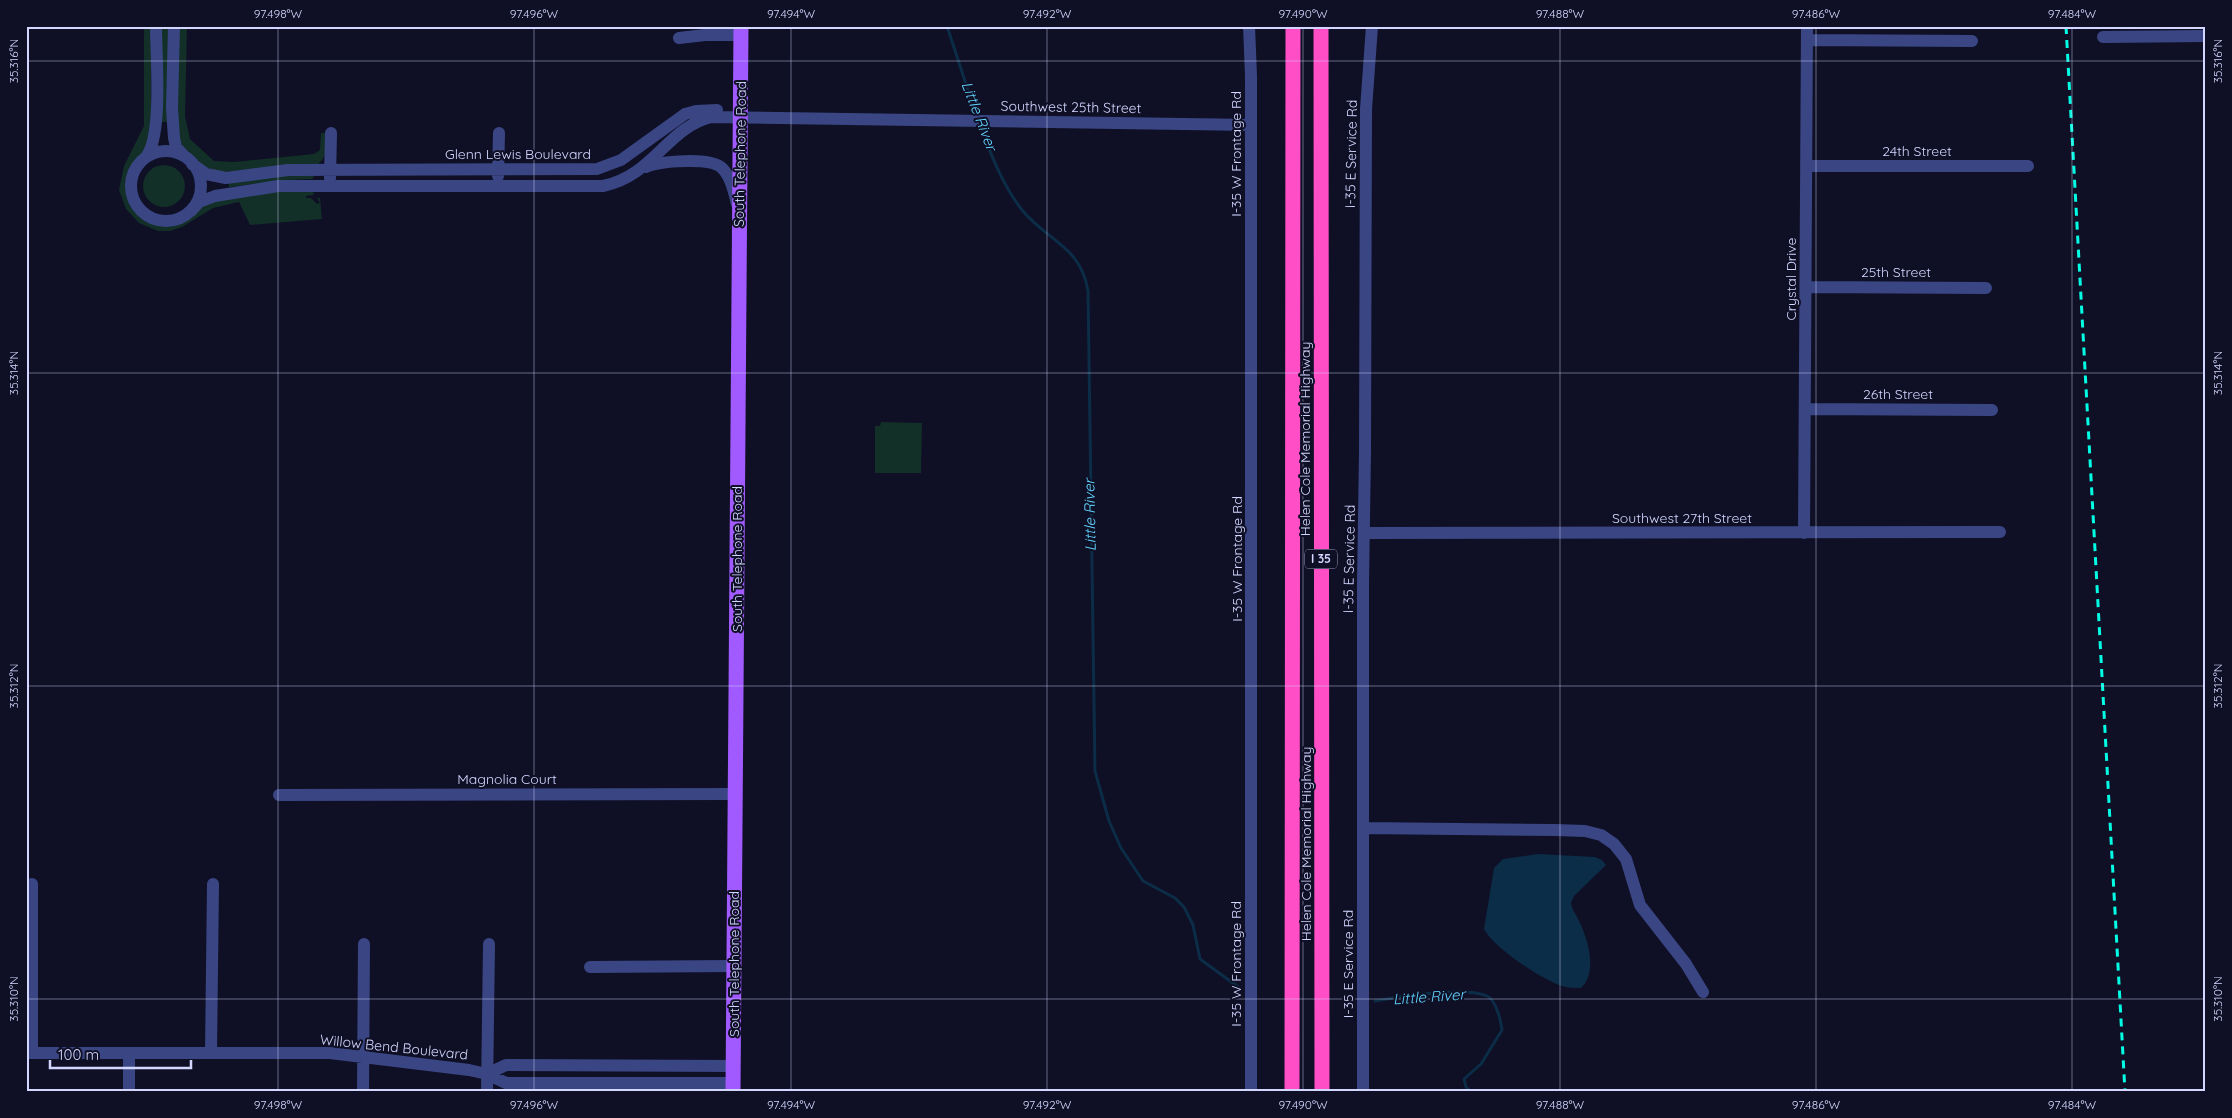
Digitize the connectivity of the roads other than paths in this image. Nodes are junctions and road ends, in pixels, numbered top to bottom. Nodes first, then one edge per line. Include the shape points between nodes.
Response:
1 (156, 26) edge
2 (174, 26) edge
3 (1249, 26) edge
4 (1293, 26) edge
5 (1321, 26) edge
6 (1372, 26) edge
7 (1807, 26) edge
8 (741, 30) edge
9 (2206, 36) edge
10 (679, 38) dead end
11 (2103, 38) dead end
12 (1807, 40) junction
13 (1972, 41) dead end
14 (740, 118) junction
15 (1251, 125) junction
16 (331, 132) dead end
17 (499, 133) dead end
18 (146, 157) junction
19 (188, 160) junction
20 (1806, 166) junction
21 (2028, 166) dead end
22 (499, 169) junction
23 (330, 170) junction
24 (640, 170) junction
25 (330, 185) junction
26 (498, 186) junction
27 (739, 209) junction
28 (191, 211) junction
29 (1806, 287) junction
30 (1986, 288) dead end
31 (1805, 409) junction
32 (1992, 410) dead end
33 (2000, 532) dead end
34 (1364, 533) junction
35 (1804, 533) junction
36 (279, 794) dead end
37 (735, 794) junction
38 (1363, 828) junction
39 (32, 884) dead end
40 (213, 884) dead end
41 (364, 944) dead end
42 (489, 944) dead end
43 (734, 966) junction
44 (590, 967) dead end
45 (1703, 992) dead end
46 (29, 1053) edge
47 (129, 1053) junction
48 (211, 1053) junction
49 (363, 1057) junction
50 (734, 1066) junction
51 (487, 1074) junction
52 (733, 1088) edge
53 (129, 1092) edge
54 (363, 1092) edge
55 (487, 1092) edge
56 (1251, 1092) edge
57 (1292, 1092) edge
58 (1322, 1092) edge
59 (1364, 1092) edge

1 - 18 street via 156,124 151,150
2 - 19 street via 174,138 176,147
3 - 15 street, I-35 W Frontage Rd
4 - 57 highway, Helen Cole Memorial Highway / I 35
5 - 58 highway, Helen Cole Memorial Highway / I 35
6 - 34 street, I-35 E Service Rd via 1366,109
7 - 12 street, Crystal Drive
8 - 10 street
8 - 14 main road, South Telephone Road
9 - 11 street
12 - 13 street
12 - 20 street, Crystal Drive
14 - 15 street, Southwest 25th Street
14 - 22 street, Glenn Lewis Boulevard via 723,110 685,114 621,160 597,168
14 - 24 street via 711,117 697,121
14 - 27 main road, South Telephone Road
15 - 56 street, I-35 W Frontage Rd
16 - 23 street
17 - 22 street
18 - 19 street via 168,151
18 - 28 street via 137,165 131,182 132,199 138,209 148,217 165,221 182,218
19 - 23 street, Glenn Lewis Boulevard via 206,174 226,178 288,170
19 - 28 street via 198,172 201,190
20 - 21 street, 24th Street
20 - 29 street, Crystal Drive
22 - 23 street, Glenn Lewis Boulevard
22 - 26 street
23 - 25 street
24 - 26 street via 627,179 603,186
24 - 27 street via 655,164 676,162 706,162 722,167
25 - 26 street
25 - 28 street via 278,186 227,193 206,198
27 - 37 main road, South Telephone Road
29 - 30 street, 25th Street
29 - 31 street, Crystal Drive
31 - 32 street, 26th Street
31 - 35 street, Crystal Drive
33 - 35 street, Southwest 27th Street
34 - 35 street, Southwest 27th Street
34 - 38 street, I-35 E Service Rd
36 - 37 street, Magnolia Court
37 - 43 main road, South Telephone Road
38 - 45 street via 1585,831 1601,836 1614,844 1626,859 1640,905 1686,964
38 - 59 street, I-35 E Service Rd
39 - 46 street
40 - 48 street
41 - 49 street
42 - 51 street
43 - 44 street
43 - 50 main road, South Telephone Road
46 - 47 street, Willow Bend Boulevard
47 - 48 street, Willow Bend Boulevard
47 - 53 street
48 - 49 street, Willow Bend Boulevard via 330,1053
49 - 51 street, Willow Bend Boulevard
49 - 54 street
50 - 51 street, Willow Bend Boulevard via 506,1065
50 - 52 main road, South Telephone Road
51 - 52 street, Willow Bend Boulevard via 506,1083
51 - 55 street

